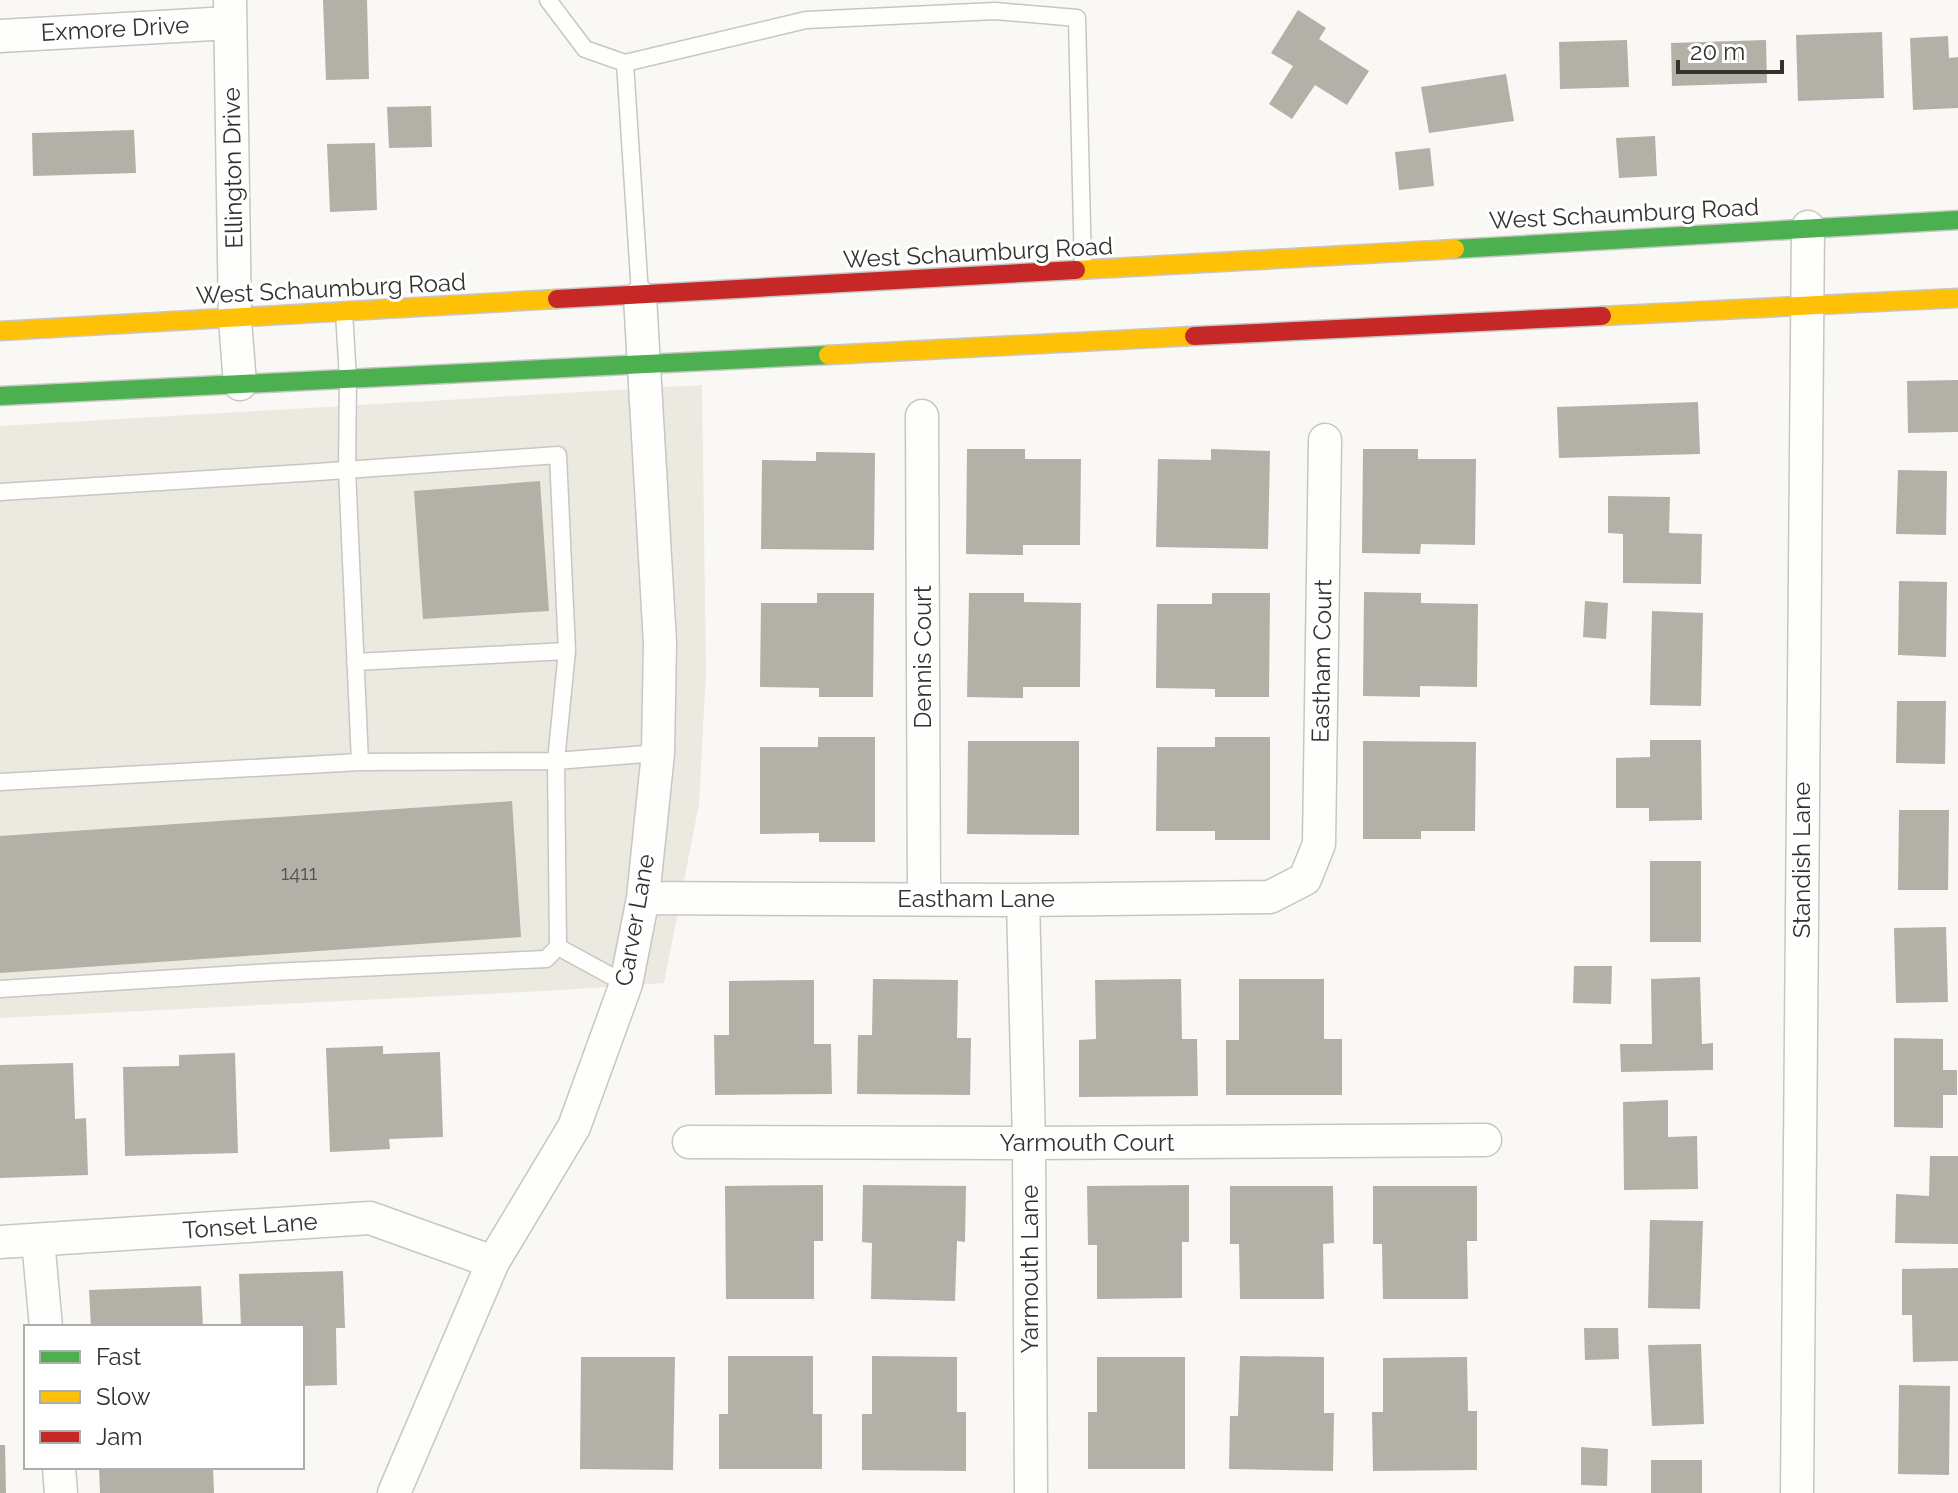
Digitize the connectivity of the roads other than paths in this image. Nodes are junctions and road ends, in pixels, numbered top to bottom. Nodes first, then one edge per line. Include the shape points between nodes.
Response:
1 (548, 0) edge
2 (1078, 0) edge
3 (230, 12) edge
4 (1077, 18) junction
5 (0, 36) edge
6 (625, 63) junction
7 (1958, 220) edge
8 (1808, 227) junction
9 (1084, 271) junction
10 (640, 297) junction
11 (1958, 298) edge
12 (1806, 306) junction
13 (344, 310) junction
14 (235, 320) junction
15 (0, 331) edge
16 (645, 364) junction
17 (348, 379) junction
18 (240, 384) junction
19 (0, 396) edge
20 (922, 416) dead end
21 (1325, 440) dead end
22 (347, 470) junction
23 (0, 492) edge
24 (567, 651) junction
25 (355, 662) junction
26 (658, 753) junction
27 (556, 761) junction
28 (360, 762) junction
29 (0, 782) edge
30 (1305, 879) joint
31 (643, 898) junction
32 (924, 899) junction
33 (1023, 900) junction
34 (558, 947) junction
35 (626, 984) junction
36 (0, 989) edge
37 (1485, 1140) dead end
38 (689, 1142) dead end
39 (1029, 1143) junction
40 (38, 1240) junction
41 (0, 1242) edge
42 (493, 1262) junction
43 (46, 1325) edge
44 (59, 1469) edge
45 (61, 1493) edge
46 (394, 1493) edge
47 (1031, 1493) edge
48 (1797, 1493) edge

1 - 6 lane via 585,49
2 - 4 lane
3 - 5 street, Exmore Drive
3 - 14 street, Ellington Drive
4 - 6 lane via 995,11 806,20
4 - 9 lane
6 - 10 lane
7 - 8 main road, West Schaumburg Road
8 - 9 main road, West Schaumburg Road
8 - 12 street, Standish Lane
9 - 10 main road, West Schaumburg Road
10 - 13 main road, West Schaumburg Road
10 - 16 street, Carver Lane
11 - 12 main road
12 - 16 main road
12 - 48 street, Standish Lane
13 - 14 main road, West Schaumburg Road
13 - 17 lane
14 - 15 main road, West Schaumburg Road
14 - 18 street, Ellington Drive
16 - 17 main road
16 - 26 street, Carver Lane via 660,643
17 - 18 main road
17 - 22 lane
18 - 19 main road
20 - 32 street, Dennis Court
21 - 30 street, Eastham Court via 1319,844
22 - 23 lane
22 - 24 lane via 558,455
22 - 25 lane
24 - 25 lane
24 - 27 lane
25 - 28 lane
26 - 27 lane
26 - 31 street, Carver Lane
27 - 28 lane
27 - 34 lane
28 - 29 lane
30 - 33 street, Eastham Lane via 1270,897
31 - 32 street, Eastham Lane
31 - 35 street, Carver Lane
32 - 33 street, Eastham Lane
33 - 39 street, Yarmouth Lane
34 - 35 lane
34 - 36 lane via 546,959
35 - 42 street, Carver Lane via 574,1127
37 - 39 street, Yarmouth Court
38 - 39 street, Yarmouth Court
39 - 47 street, Yarmouth Lane
40 - 41 street, Tonset Lane
40 - 42 street, Tonset Lane via 370,1218
40 - 43 street
42 - 46 street, Carver Lane
44 - 45 street

